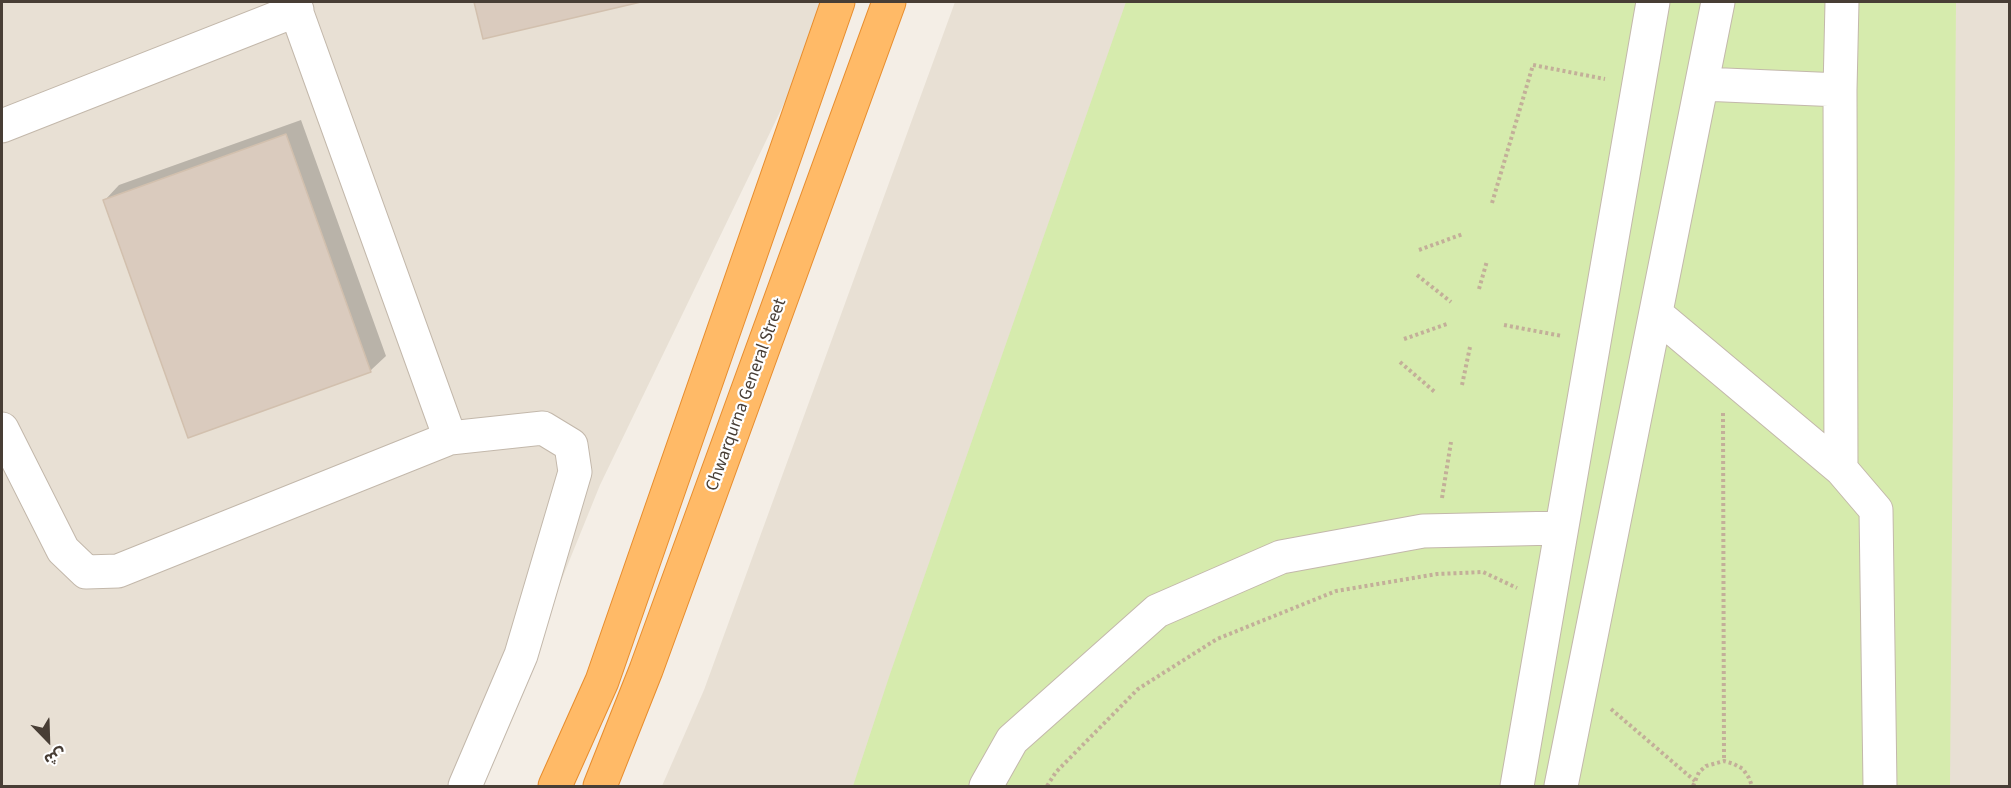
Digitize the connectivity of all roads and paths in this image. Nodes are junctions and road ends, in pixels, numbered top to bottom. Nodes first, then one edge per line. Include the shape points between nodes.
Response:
1 (838, 2) edge
2 (888, 2) edge
3 (1653, 2) edge
4 (1718, 2) edge
5 (1842, 2) edge
6 (295, 6) edge
7 (1702, 84) junction
8 (1638, 86) junction
9 (1840, 90) junction
10 (2, 126) edge
11 (1492, 203) dead end
12 (1463, 234) dead end
13 (1419, 250) dead end
14 (1487, 261) dead end
15 (1417, 275) dead end
16 (1479, 289) dead end
17 (1451, 302) dead end
18 (1656, 314) junction
19 (1447, 324) dead end
20 (1504, 326) dead end
21 (1567, 336) dead end
22 (1404, 339) dead end
23 (1470, 347) dead end
24 (1400, 362) dead end
25 (1723, 370) junction
26 (1462, 385) dead end
27 (1436, 393) dead end
28 (2, 429) edge
29 (450, 438) junction
30 (1451, 442) dead end
31 (1841, 469) junction
32 (1560, 528) junction
33 (1436, 531) junction
34 (1523, 591) dead end
35 (1581, 684) junction
36 (1724, 761) junction
37 (1695, 781) junction
38 (465, 786) edge
39 (555, 786) edge
40 (600, 786) edge
41 (986, 786) edge
42 (1047, 786) edge
43 (1516, 786) edge
44 (1561, 786) edge
45 (1693, 786) edge
46 (1752, 786) edge
47 (1880, 786) edge

1 - 39 highway via 602,681
2 - 40 highway, Chwarqurna General Street via 651,659
3 - 8 street
4 - 7 street
5 - 9 street
6 - 10 street
6 - 29 street
7 - 9 street
7 - 18 street
8 - 11 path via 1533,65
8 - 32 street
9 - 31 street
12 - 13 path
14 - 16 path
15 - 17 path
18 - 25 street
18 - 35 street
19 - 22 path
20 - 21 path
23 - 26 path
24 - 27 path
25 - 31 street
25 - 36 path
28 - 29 street via 63,550 86,572 118,571
29 - 38 street via 543,428 571,445 575,471 521,655
30 - 33 path
31 - 47 street via 1876,510
32 - 33 street
32 - 43 street
33 - 41 street via 1281,557 1157,611 1012,740
34 - 42 path via 1483,572 1437,574 1336,591 1218,639 1138,689 1056,772
35 - 37 path
35 - 44 street
36 - 37 path via 1706,766
36 - 46 path via 1743,769
37 - 45 path

